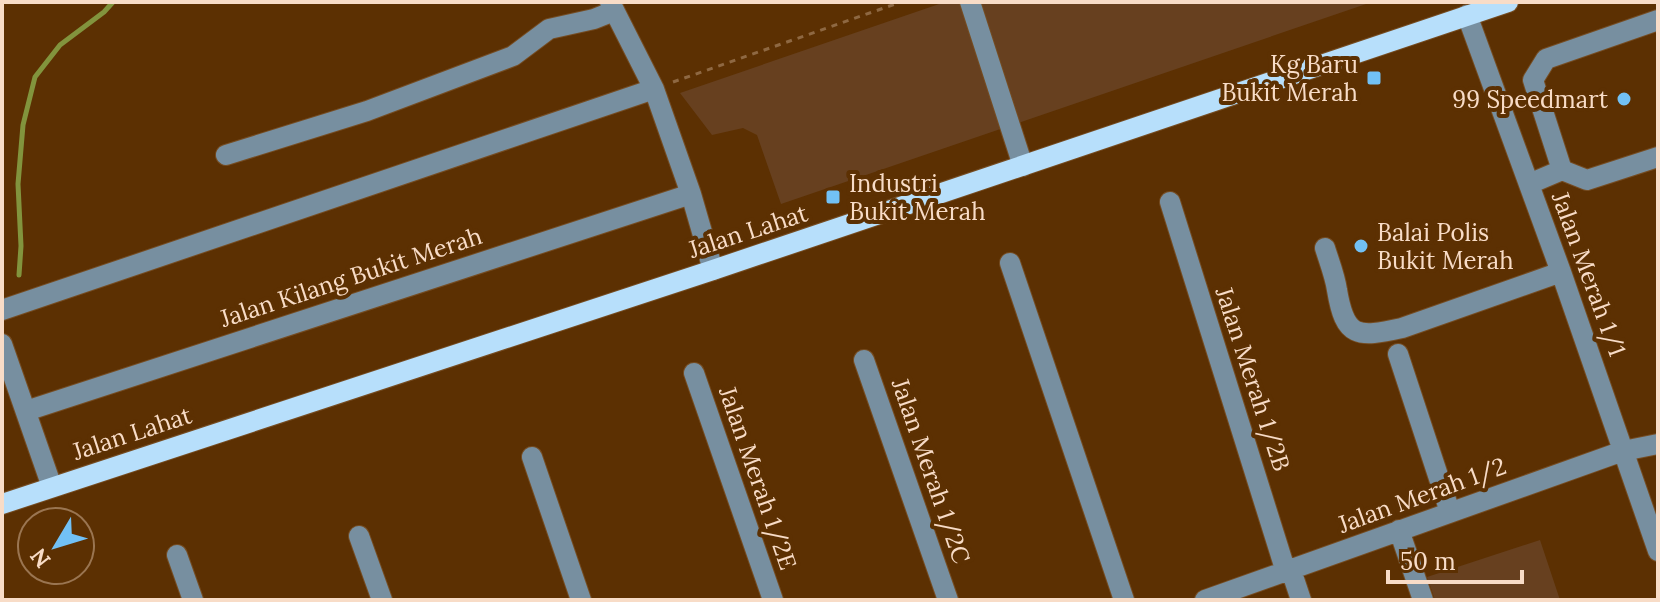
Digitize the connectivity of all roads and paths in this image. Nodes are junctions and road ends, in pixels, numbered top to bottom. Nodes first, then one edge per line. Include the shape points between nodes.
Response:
1 (901, 2) edge
2 (970, 2) edge
3 (1508, 2) edge
4 (612, 6) edge
5 (1467, 15) junction
6 (1658, 20) edge
7 (654, 89) junction
8 (226, 155) dead end
9 (1658, 157) edge
10 (1023, 166) junction
11 (1562, 170) junction
12 (1529, 184) junction
13 (691, 194) junction
14 (1170, 202) dead end
15 (1325, 248) dead end
16 (1010, 263) dead end
17 (713, 270) junction
18 (1561, 272) junction
19 (4, 304) edge
20 (2, 344) edge
21 (1398, 354) dead end
22 (864, 360) dead end
23 (694, 373) dead end
24 (26, 411) junction
25 (1658, 444) edge
26 (1623, 451) junction
27 (532, 457) dead end
28 (52, 487) junction
29 (2, 504) edge
30 (1450, 512) junction
31 (1399, 530) junction
32 (359, 536) dead end
33 (1658, 551) edge
34 (177, 555) dead end
35 (1289, 571) junction
36 (193, 600) edge
37 (382, 600) edge
38 (581, 600) edge
39 (773, 600) edge
40 (948, 600) edge
41 (1124, 600) edge
42 (1205, 600) edge
43 (1301, 600) edge
44 (1423, 600) edge

1 - 7 path
2 - 10 street
3 - 5 main road, Jalan Lahat
4 - 7 street
4 - 8 street via 594,19 549,29 513,56 382,106
5 - 10 main road, Jalan Lahat
5 - 12 street, Jalan Merah 1/1
6 - 11 street via 1546,59 1533,80
7 - 13 street
7 - 19 street
9 - 11 street via 1587,180
10 - 17 main road, Jalan Lahat
11 - 12 street
12 - 18 street, Jalan Merah 1/1
13 - 17 street
13 - 24 street, Jalan Kilang Bukit Merah
14 - 35 street, Jalan Merah 1/2B
15 - 18 street via 1338,307 1360,333 1402,328
16 - 41 street
17 - 28 main road, Jalan Lahat
18 - 26 street, Jalan Merah 1/1
20 - 24 street
21 - 30 street
22 - 40 street, Jalan Merah 1/2C
23 - 39 street, Jalan Merah 1/2E
24 - 28 street
25 - 26 street, Jalan Merah 1/2
26 - 30 street, Jalan Merah 1/2
26 - 33 street, Jalan Merah 1/1
27 - 38 street
28 - 29 main road, Jalan Lahat
30 - 31 street, Jalan Merah 1/2
31 - 35 street, Jalan Merah 1/2
31 - 44 street
32 - 37 street
34 - 36 street
35 - 42 street, Jalan Merah 1/2
35 - 43 street, Jalan Merah 1/2B

